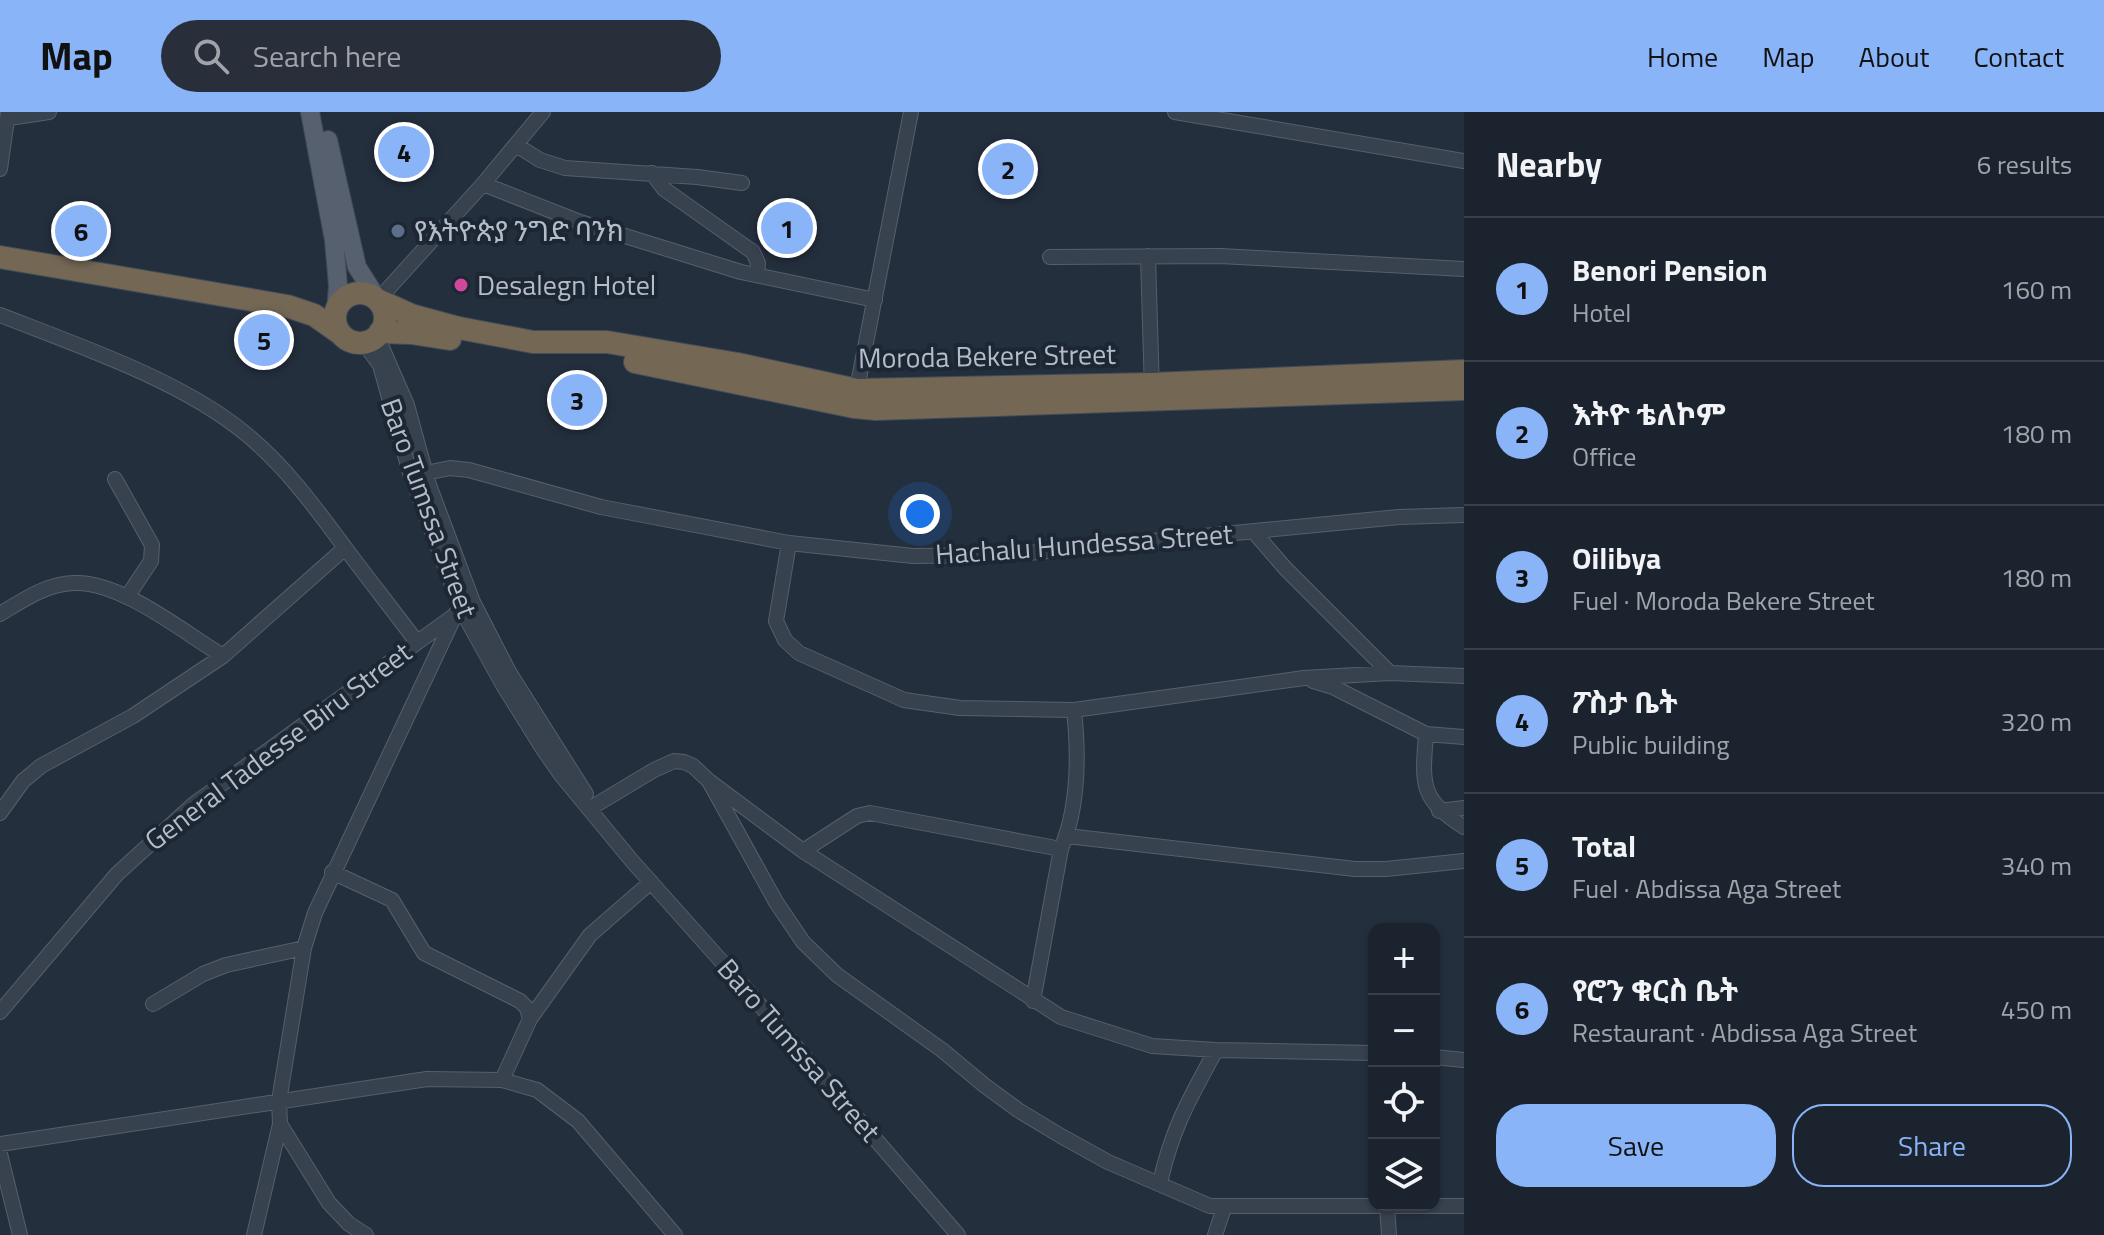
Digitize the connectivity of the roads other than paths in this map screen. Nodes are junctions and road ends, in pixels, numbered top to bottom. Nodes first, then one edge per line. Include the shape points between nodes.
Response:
1 (49, 112) edge
2 (543, 112) edge
3 (911, 112) edge
4 (1175, 112) edge
5 (8, 115) edge
6 (318, 122) edge
7 (516, 145) junction
8 (1464, 161) edge
9 (0, 169) edge
10 (652, 173) junction
11 (742, 183) dead end
12 (483, 184) junction
13 (333, 195) junction
14 (1148, 256) junction
15 (0, 257) edge
16 (1050, 257) dead end
17 (1464, 269) edge
18 (757, 274) junction
19 (378, 300) junction
20 (875, 300) junction
21 (342, 301) junction
22 (287, 306) junction
23 (0, 315) edge
24 (341, 334) junction
25 (374, 337) junction
26 (533, 348) junction
27 (1464, 371) edge
28 (1464, 389) edge
29 (1152, 393) junction
30 (855, 398) junction
31 (426, 473) junction
32 (115, 479) dead end
33 (1464, 515) edge
34 (1253, 531) junction
35 (789, 543) junction
36 (345, 548) junction
37 (127, 597) junction
38 (463, 607) junction
39 (0, 614) edge
40 (416, 641) junction
41 (223, 656) junction
42 (1390, 673) junction
43 (1464, 676) edge
44 (1304, 678) junction
45 (1074, 710) junction
46 (1426, 734) junction
47 (1464, 737) edge
48 (709, 781) junction
49 (594, 806) junction
50 (1464, 808) edge
51 (1439, 811) junction
52 (0, 813) edge
53 (1464, 827) edge
54 (607, 829) junction
55 (1064, 843) junction
56 (803, 851) junction
57 (1464, 861) edge
58 (332, 872) junction
59 (651, 882) junction
60 (304, 948) junction
61 (1033, 1001) junction
62 (153, 1004) dead end
63 (0, 1012) edge
64 (530, 1019) junction
65 (1216, 1050) junction
66 (1368, 1053) edge
67 (1440, 1058) edge
68 (1464, 1060) edge
69 (502, 1080) junction
70 (279, 1101) junction
71 (280, 1124) junction
72 (0, 1144) edge
73 (0, 1154) edge
74 (1160, 1183) junction
75 (1368, 1206) edge
76 (1440, 1206) edge
77 (1464, 1206) edge
78 (1224, 1208) junction
79 (1387, 1211) edge
80 (959, 1233) edge
81 (20, 1235) edge
82 (254, 1235) edge
83 (366, 1235) edge
84 (675, 1235) edge
85 (1215, 1235) edge
86 (1389, 1235) edge

1 - 5 street
2 - 7 street
3 - 20 street
4 - 8 street
5 - 9 street
6 - 13 main road
7 - 10 street via 565,168
7 - 12 street
10 - 11 street
10 - 18 street via 664,189 753,252
12 - 18 street via 580,222
12 - 19 street
13 - 19 main road via 357,267
13 - 21 main road
14 - 16 street
14 - 17 street
14 - 29 street
15 - 22 highway
18 - 20 street
19 - 21 highway via 366,294
19 - 25 highway via 385,316
19 - 26 highway, Moroda Bekere Street via 440,324
20 - 30 street
21 - 22 highway
21 - 24 highway via 337,327
22 - 24 highway via 314,315
23 - 36 street via 147,375 244,432 319,510
24 - 25 highway via 348,340
25 - 26 highway, Moroda Bekere Street via 411,333
25 - 31 street, Baro Tumssa Street via 407,405
25 - 38 street, Baro Tumssa Street via 410,473
26 - 30 highway, Moroda Bekere Street via 606,349 738,364
27 - 29 highway, Moroda Bekere Street
28 - 29 highway, Moroda Bekere Street
29 - 30 highway, Moroda Bekere Street
31 - 35 street, Hachalu Hundessa Street via 469,470 601,507
31 - 38 street, Baro Tumssa Street
32 - 37 street via 152,545 151,561
33 - 34 street, Hachalu Hundessa Street
34 - 35 street, Hachalu Hundessa Street via 961,557
34 - 42 street
35 - 45 street via 776,621 799,653 904,700 960,708
36 - 40 street
36 - 41 street
37 - 39 street via 108,588 72,583 29,596
37 - 41 street
38 - 40 street, General Tadesse Biru Street
38 - 49 street, Baro Tumssa Street
38 - 54 street, Baro Tumssa Street via 543,749
38 - 58 street
40 - 63 street, General Tadesse Biru Street via 205,796 139,853
41 - 52 street via 133,716 41,766
42 - 43 street
42 - 44 street
44 - 45 street
44 - 46 street
45 - 55 street via 1078,767
46 - 47 street
46 - 51 street via 1425,780
48 - 49 street via 693,766 674,761
48 - 56 street
48 - 74 street via 776,902 803,942 837,975 1018,1110 1108,1162
49 - 54 street, Baro Tumssa Street
50 - 51 street
51 - 53 street
54 - 59 street, Baro Tumssa Street
55 - 56 street via 870,813
55 - 57 street via 1355,869
55 - 61 street
56 - 61 street
58 - 60 street
58 - 64 street via 392,900 424,953 520,1001
59 - 64 street via 590,935
59 - 80 street, Baro Tumssa Street
60 - 62 street via 226,965
60 - 70 street
61 - 65 street via 1061,1017 1152,1046
64 - 69 street
65 - 66 street
65 - 74 street via 1182,1112
67 - 68 street
69 - 70 street via 427,1079
69 - 84 street via 537,1090 578,1121
70 - 71 street
70 - 72 street
71 - 82 street
71 - 83 street via 329,1203
73 - 81 street
74 - 78 street
75 - 78 street
76 - 77 street
78 - 85 street
79 - 86 street

